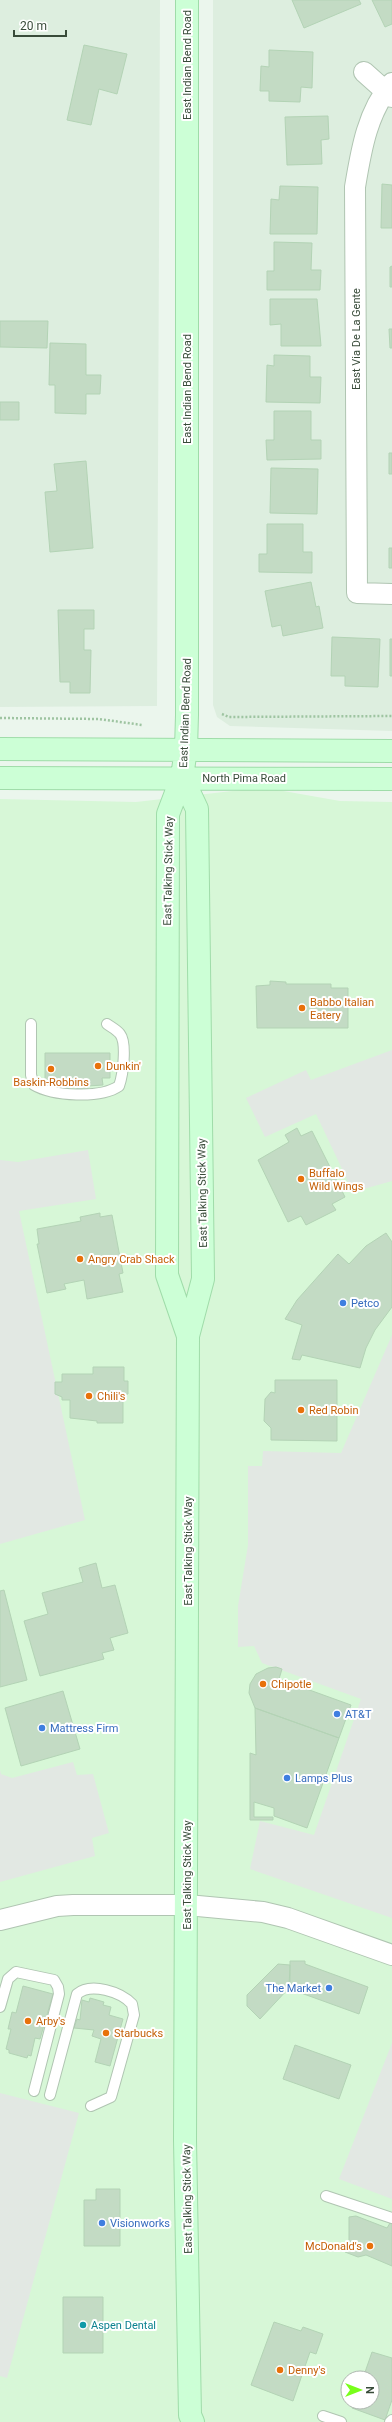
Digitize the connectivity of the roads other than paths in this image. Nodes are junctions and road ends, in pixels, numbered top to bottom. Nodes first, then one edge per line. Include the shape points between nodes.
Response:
1 (187, 0) edge
2 (364, 72) dead end
3 (390, 90) edge
4 (392, 594) edge
5 (0, 749) edge
6 (186, 749) junction
7 (392, 751) edge
8 (182, 777) junction
9 (0, 778) edge
10 (392, 779) edge
11 (31, 1024) dead end
12 (107, 1024) dead end
13 (168, 1120) junction
14 (202, 1252) junction
15 (188, 1336) junction
16 (187, 1905) junction
17 (0, 1920) edge
18 (392, 1954) edge
19 (0, 2007) edge
20 (34, 2091) dead end
21 (50, 2095) dead end
22 (91, 2106) dead end
23 (326, 2196) dead end
24 (392, 2218) edge
25 (323, 2416) dead end
26 (190, 2420) edge
27 (392, 2420) edge
28 (341, 2422) edge
29 (390, 2422) edge

1 - 6 main road, East Indian Bend Road
2 - 3 street, East Via De La Gente
3 - 4 street, East Via De La Gente via 365,133 355,187 357,593
5 - 6 main road
6 - 7 main road
6 - 8 main road, East Indian Bend Road
8 - 9 main road, North Pima Road
8 - 10 main road, North Pima Road
8 - 13 main road, East Talking Stick Way via 168,814
8 - 14 main road, East Talking Stick Way via 197,809
11 - 12 lane via 31,1075 34,1085 45,1092 102,1094 119,1086 123,1076 123,1045 120,1034
13 - 14 main road via 180,1127 186,1135 188,1204
13 - 15 main road, East Talking Stick Way via 168,1275
14 - 15 main road, East Talking Stick Way via 203,1279
15 - 16 main road, East Talking Stick Way
16 - 17 street via 57,1906
16 - 18 street via 273,1914
16 - 26 main road, East Talking Stick Way via 185,2140
19 - 20 lane via 8,1979 16,1972 54,1980 58,1987 59,1994
21 - 22 lane via 77,1994 91,1988 120,1995 132,2004 134,2015 112,2097
23 - 24 lane
25 - 28 lane
27 - 29 lane

